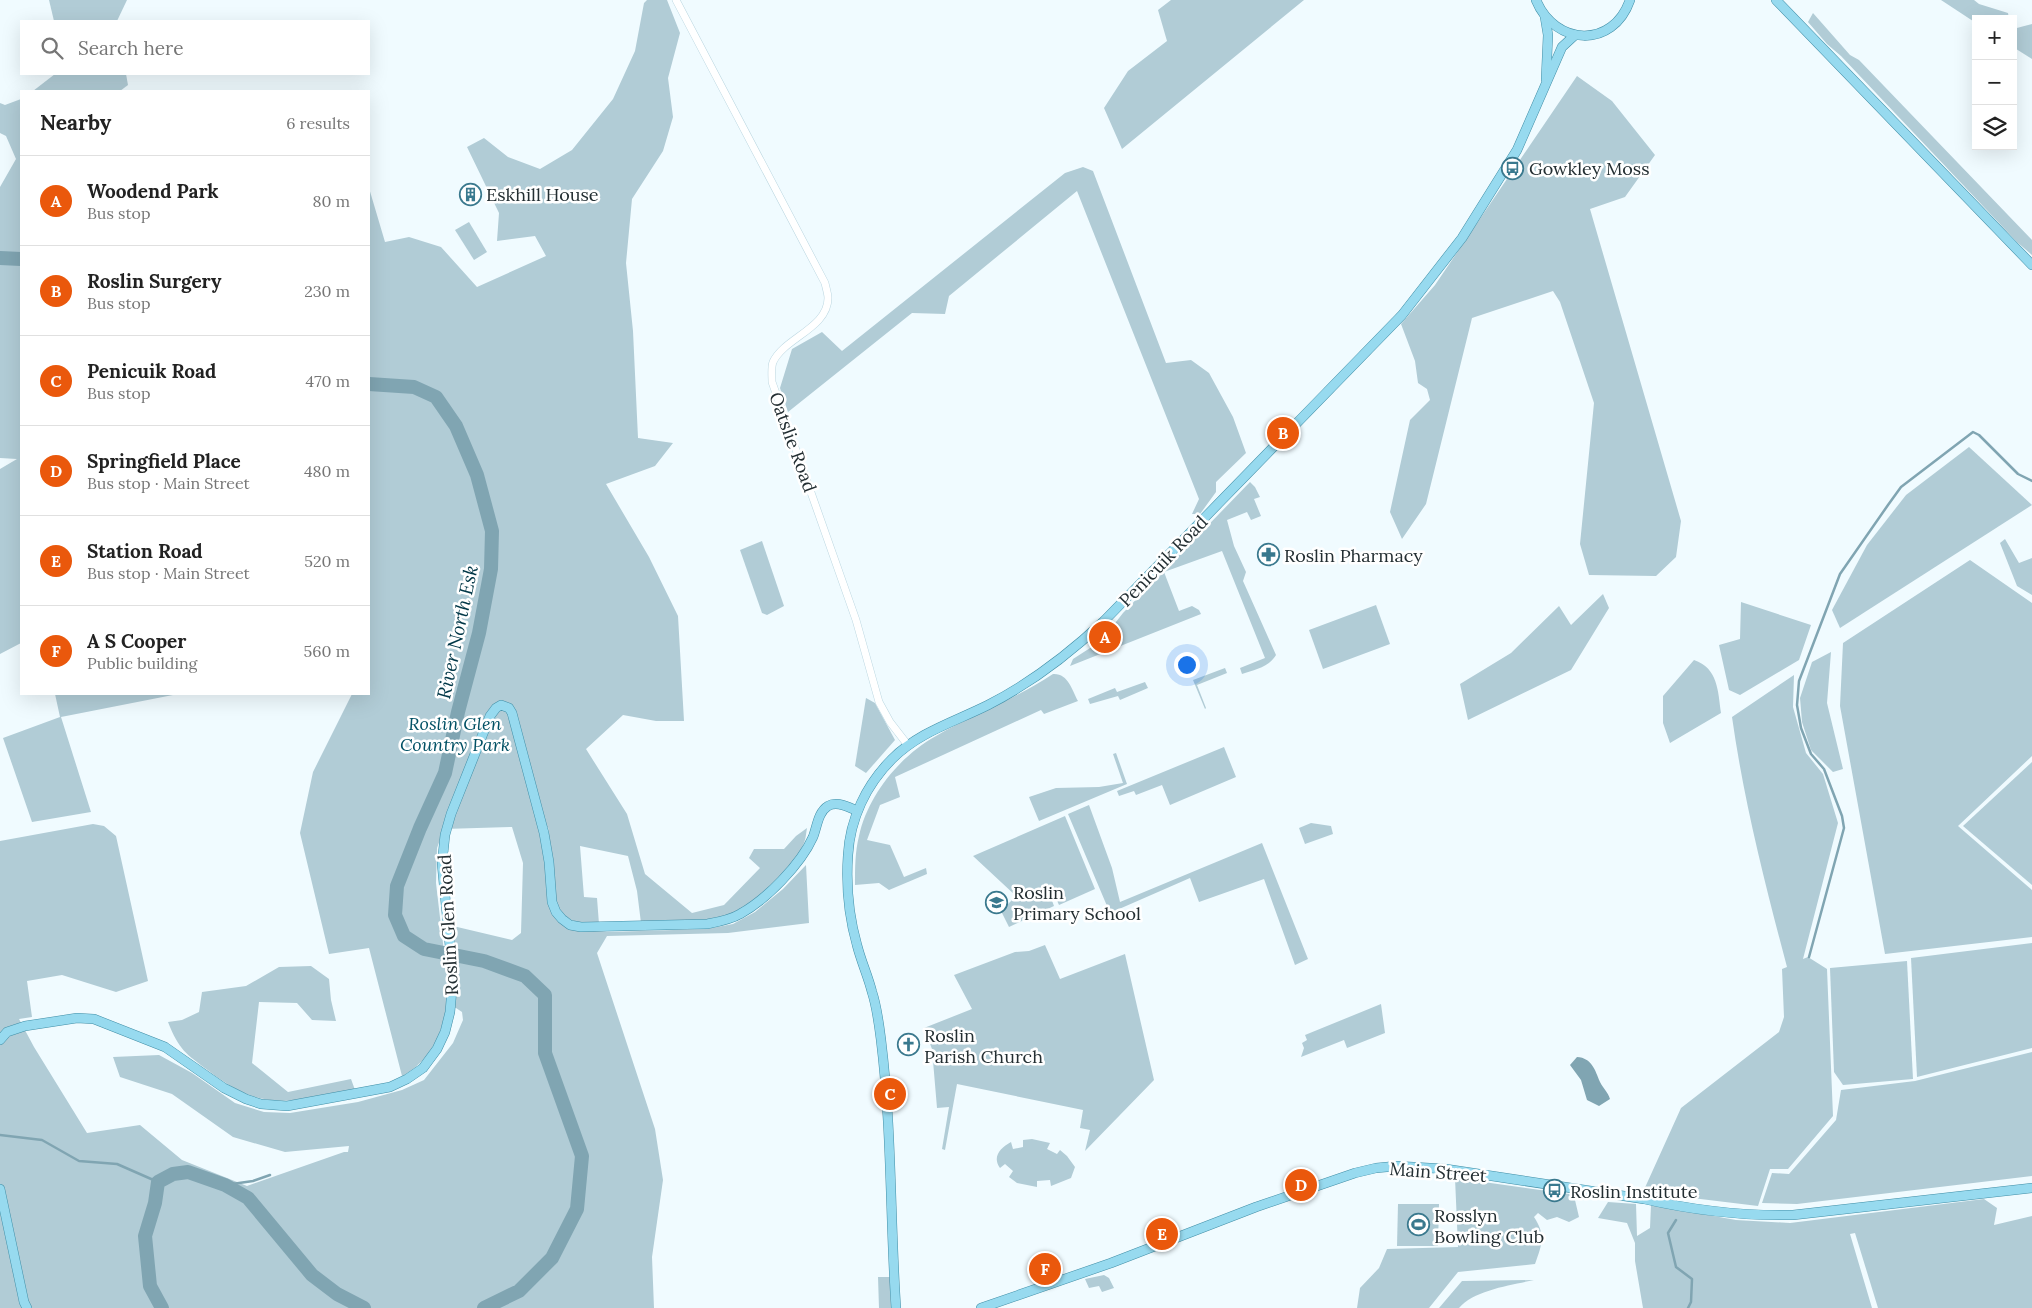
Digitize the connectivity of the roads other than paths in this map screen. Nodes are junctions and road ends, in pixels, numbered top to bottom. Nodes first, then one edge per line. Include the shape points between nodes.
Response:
1 (676, 0) edge
2 (1536, 0) edge
3 (1630, 0) edge
4 (1771, 0) edge
5 (1779, 3) edge
6 (1545, 17) junction
7 (1575, 35) junction
8 (1546, 84) junction
9 (2032, 265) edge
10 (908, 744) junction
11 (857, 811) junction
12 (0, 1040) edge
13 (2032, 1188) edge
14 (0, 1189) edge
15 (27, 1308) edge
16 (896, 1308) edge
17 (981, 1308) edge

1 - 10 street, Oatslie Road via 825,283 828,298 825,311 772,363 772,382 856,620 879,702
2 - 6 main road
3 - 7 main road via 1627,10 1604,32 1591,36
4 - 5 main road
5 - 9 main road
6 - 7 main road via 1554,26
6 - 8 main road via 1548,35
7 - 8 main road, Penicuik Road via 1562,47
8 - 10 main road, Penicuik Road via 1517,150 1462,238 1402,315 1104,621 1059,661 987,705
10 - 11 main road, Penicuik Road via 877,776
11 - 12 main road, Roslin Glen Road via 834,804 824,810 794,868 760,899 724,921 603,928 570,925 562,920 552,902 548,852 532,784 512,713 501,705 490,716 445,835 442,864 453,978 450,1012 437,1050 423,1068 408,1079 390,1087 287,1106 261,1104 224,1088 165,1046 94,1019 76,1018 25,1026 7,1032
11 - 16 main road, Penicuik Road via 848,852 848,889 856,944 872,992 881,1042
13 - 17 main road, Main Street via 1784,1216 1672,1205 1446,1169 1376,1168 1256,1207 1111,1263
14 - 15 main road

